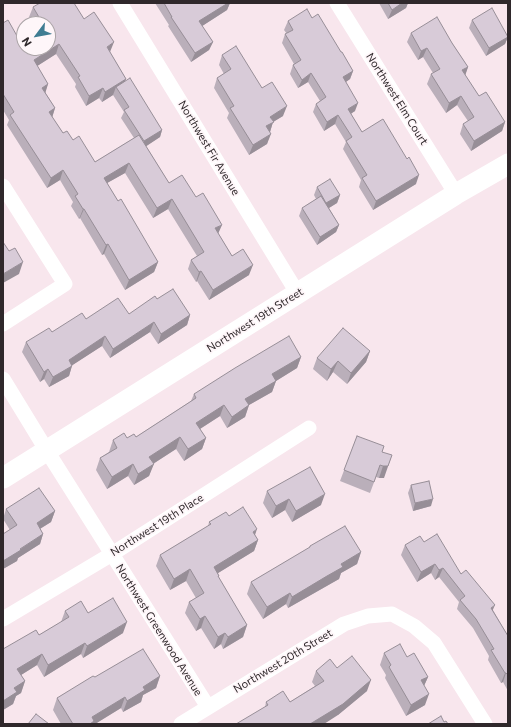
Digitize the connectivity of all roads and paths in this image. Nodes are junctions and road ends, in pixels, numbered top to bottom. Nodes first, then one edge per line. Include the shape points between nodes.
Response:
1 (120, 3) edge
2 (337, 3) edge
3 (508, 164) edge
4 (3, 186) edge
5 (456, 194) junction
6 (298, 294) junction
7 (3, 324) edge
8 (3, 379) edge
9 (308, 428) dead end
10 (47, 451) junction
11 (3, 478) edge
12 (112, 554) junction
13 (3, 619) edge
14 (208, 707) junction
15 (180, 724) edge
16 (485, 724) edge

1 - 6 street, Northwest Fir Avenue
2 - 5 street, Northwest Elm Court
3 - 5 main road, Northwest 19th Street
4 - 7 street via 66,284
5 - 6 main road, Northwest 19th Street
6 - 10 main road, Northwest 19th Street
8 - 10 street, Northwest Greenwood Avenue
9 - 12 street, Northwest 19th Place
10 - 11 main road, Northwest 19th Street
10 - 12 street, Northwest Greenwood Avenue
12 - 13 street, Northwest 19th Place
12 - 14 street, Northwest Greenwood Avenue
14 - 15 street, Northwest 20th Street
14 - 16 street, Northwest 20th Street via 344,624 368,616 392,614 414,626 434,643

